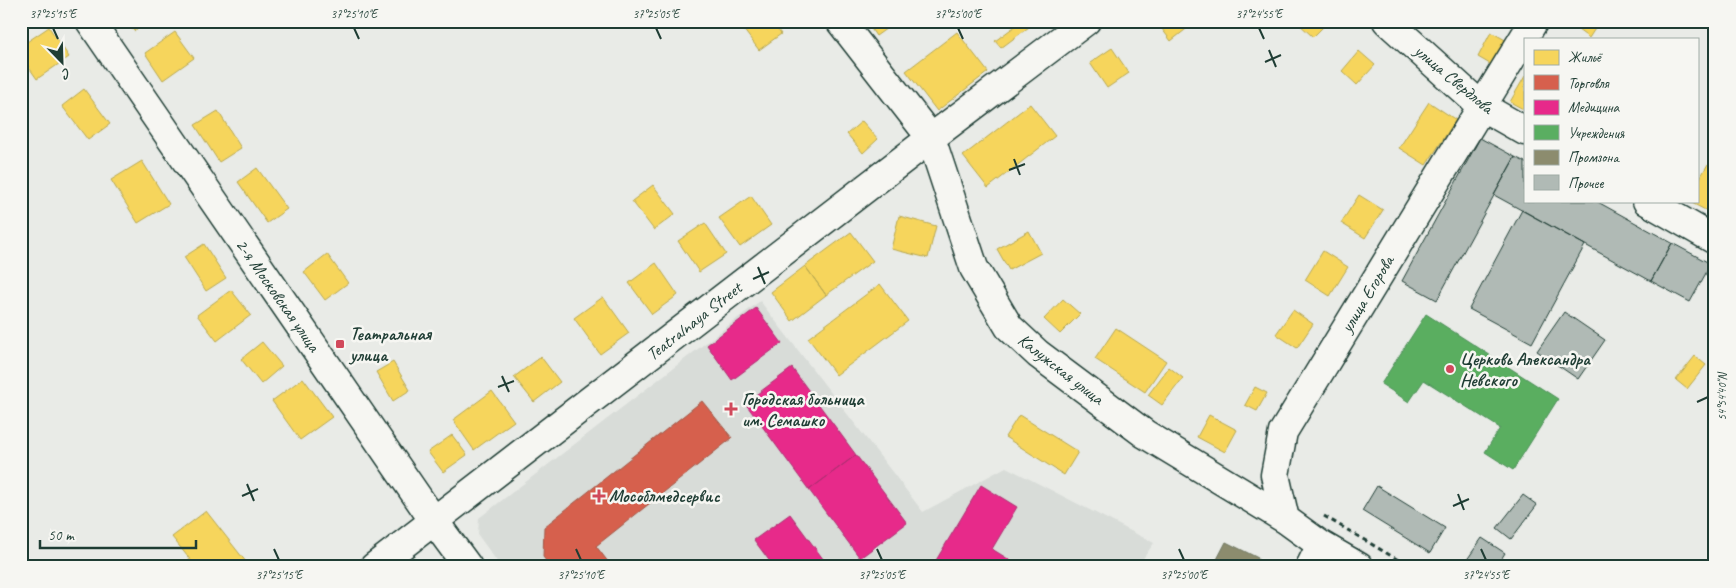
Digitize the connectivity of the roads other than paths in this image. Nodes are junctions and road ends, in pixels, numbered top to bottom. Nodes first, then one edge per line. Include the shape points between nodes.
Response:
1 (90, 21) edge
2 (840, 21) edge
3 (1086, 21) edge
4 (1387, 21) edge
5 (1534, 21) edge
6 (1481, 106) junction
7 (1524, 130) edge
8 (932, 138) junction
9 (1649, 202) edge
10 (1715, 240) edge
11 (1285, 519) junction
12 (434, 521) junction
13 (1316, 556) edge
14 (374, 567) edge
15 (468, 567) edge
16 (1359, 567) edge

1 - 12 street, 2-я Московская улица
2 - 8 street, Калужская улица
3 - 8 street, Teatralnaya Street
4 - 6 street, улица Свердлова
5 - 6 street, улица Егорова
6 - 7 street, улица Свердлова
6 - 11 street, улица Егорова via 1284,432 1275,475
8 - 11 street, Калужская улица via 974,268 1009,327 1038,354 1145,434
8 - 12 street, Teatralnaya Street
9 - 10 street
11 - 13 street
12 - 14 street, Teatralnaya Street
12 - 15 street, 2-я Московская улица
13 - 16 street

